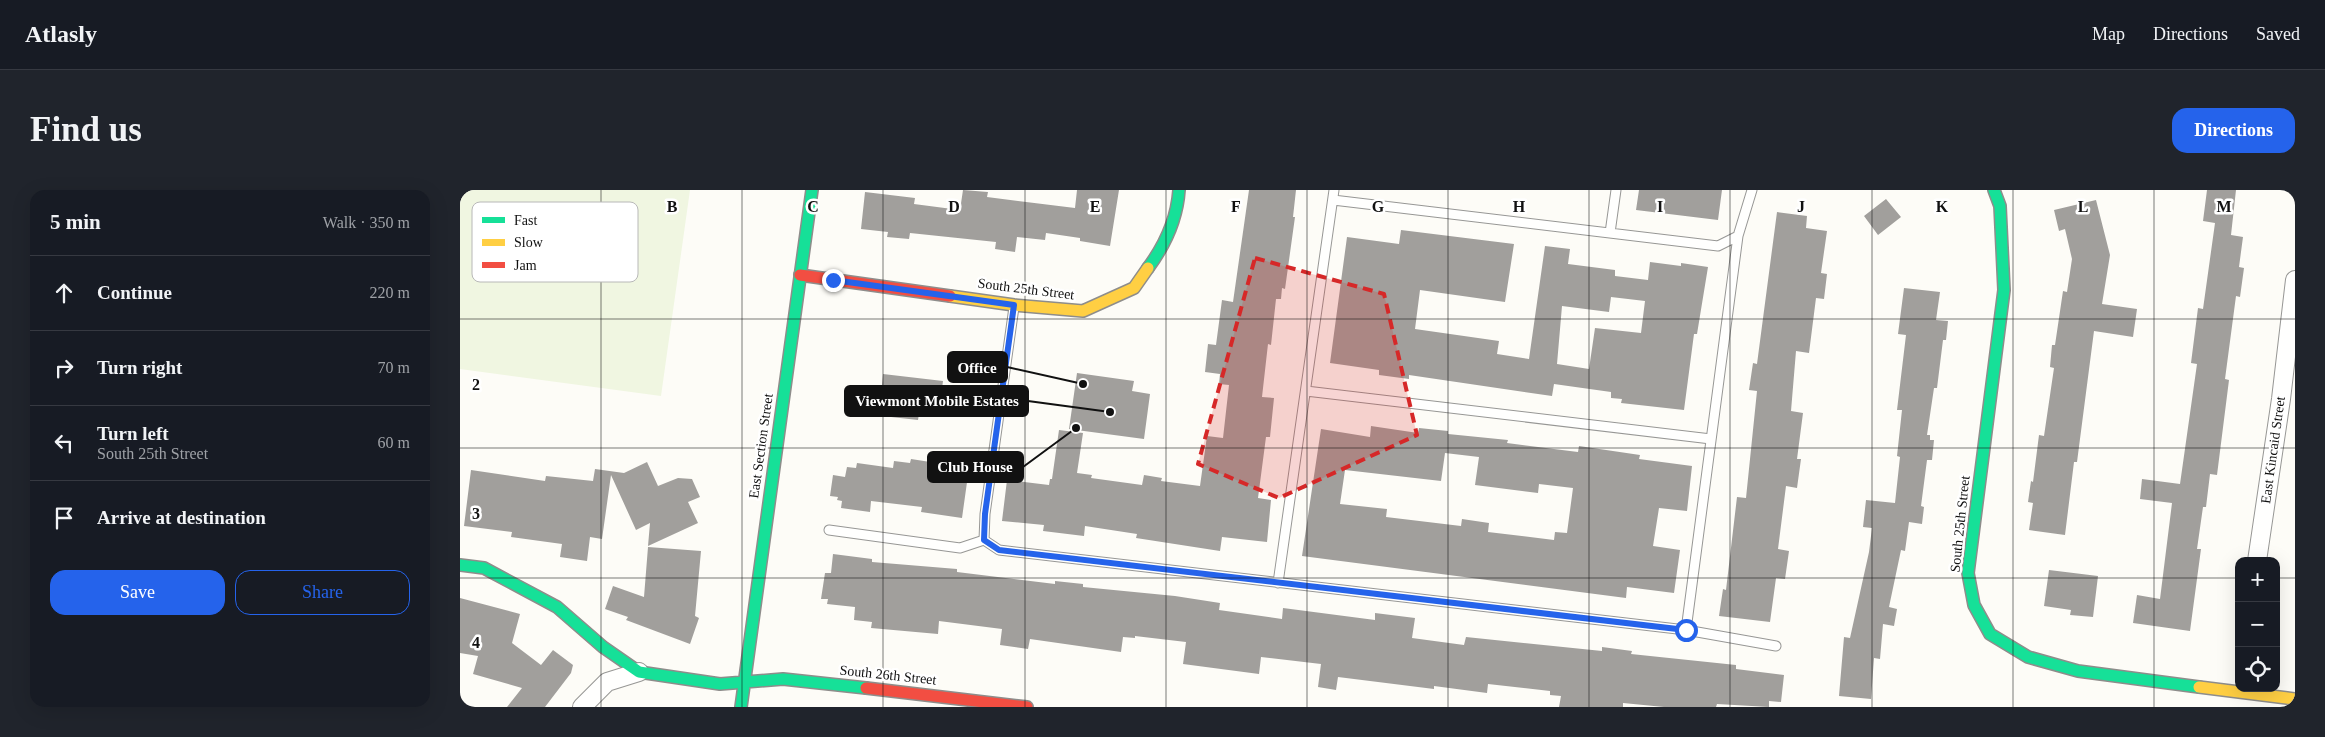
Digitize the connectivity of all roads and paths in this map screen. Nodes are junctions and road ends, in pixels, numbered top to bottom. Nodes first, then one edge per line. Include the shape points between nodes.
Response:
1 (812, 190) edge
2 (1179, 190) edge
3 (1334, 190) edge
4 (1616, 190) edge
5 (1752, 190) edge
6 (1994, 190) edge
7 (1333, 200) junction
8 (1610, 233) junction
9 (1738, 236) junction
10 (800, 275) junction
11 (2295, 280) edge
12 (1014, 305) junction
13 (1306, 391) junction
14 (2288, 400) edge
15 (1711, 439) junction
16 (830, 530) dead end
17 (984, 540) junction
18 (2258, 557) edge
19 (460, 565) edge
20 (1278, 583) junction
21 (1686, 630) junction
22 (1776, 646) dead end
23 (639, 672) junction
24 (744, 682) junction
25 (2235, 687) edge
26 (2262, 692) edge
27 (908, 699) edge
28 (2295, 699) edge
29 (582, 707) edge
30 (741, 707) edge
31 (1027, 707) edge

1 - 10 street, East Section Street
2 - 12 street, South 25th Street via 1178,208 1163,248 1134,288 1084,311
3 - 7 lane
4 - 8 lane
5 - 9 lane
6 - 25 street, South 25th Street via 2000,206 2004,290 1968,573 1974,605 1990,634 2028,657 2078,671
7 - 8 lane
7 - 13 lane
8 - 9 lane via 1718,246
9 - 15 lane
10 - 12 street, South 25th Street
10 - 24 street, East Section Street
11 - 14 street, East Kincaid Street
12 - 17 lane
13 - 15 lane
13 - 20 lane
14 - 18 street, East Kincaid Street
15 - 21 lane
16 - 17 lane via 960,548
17 - 20 lane via 999,550
19 - 23 street via 484,568 557,606 603,647
20 - 21 lane
21 - 22 lane
23 - 24 street, South 26th Street via 715,683
23 - 29 street via 607,682
24 - 27 street, South 26th Street via 783,679
24 - 30 street, East Section Street
26 - 28 street, South 25th Street
27 - 31 street, South 26th Street

